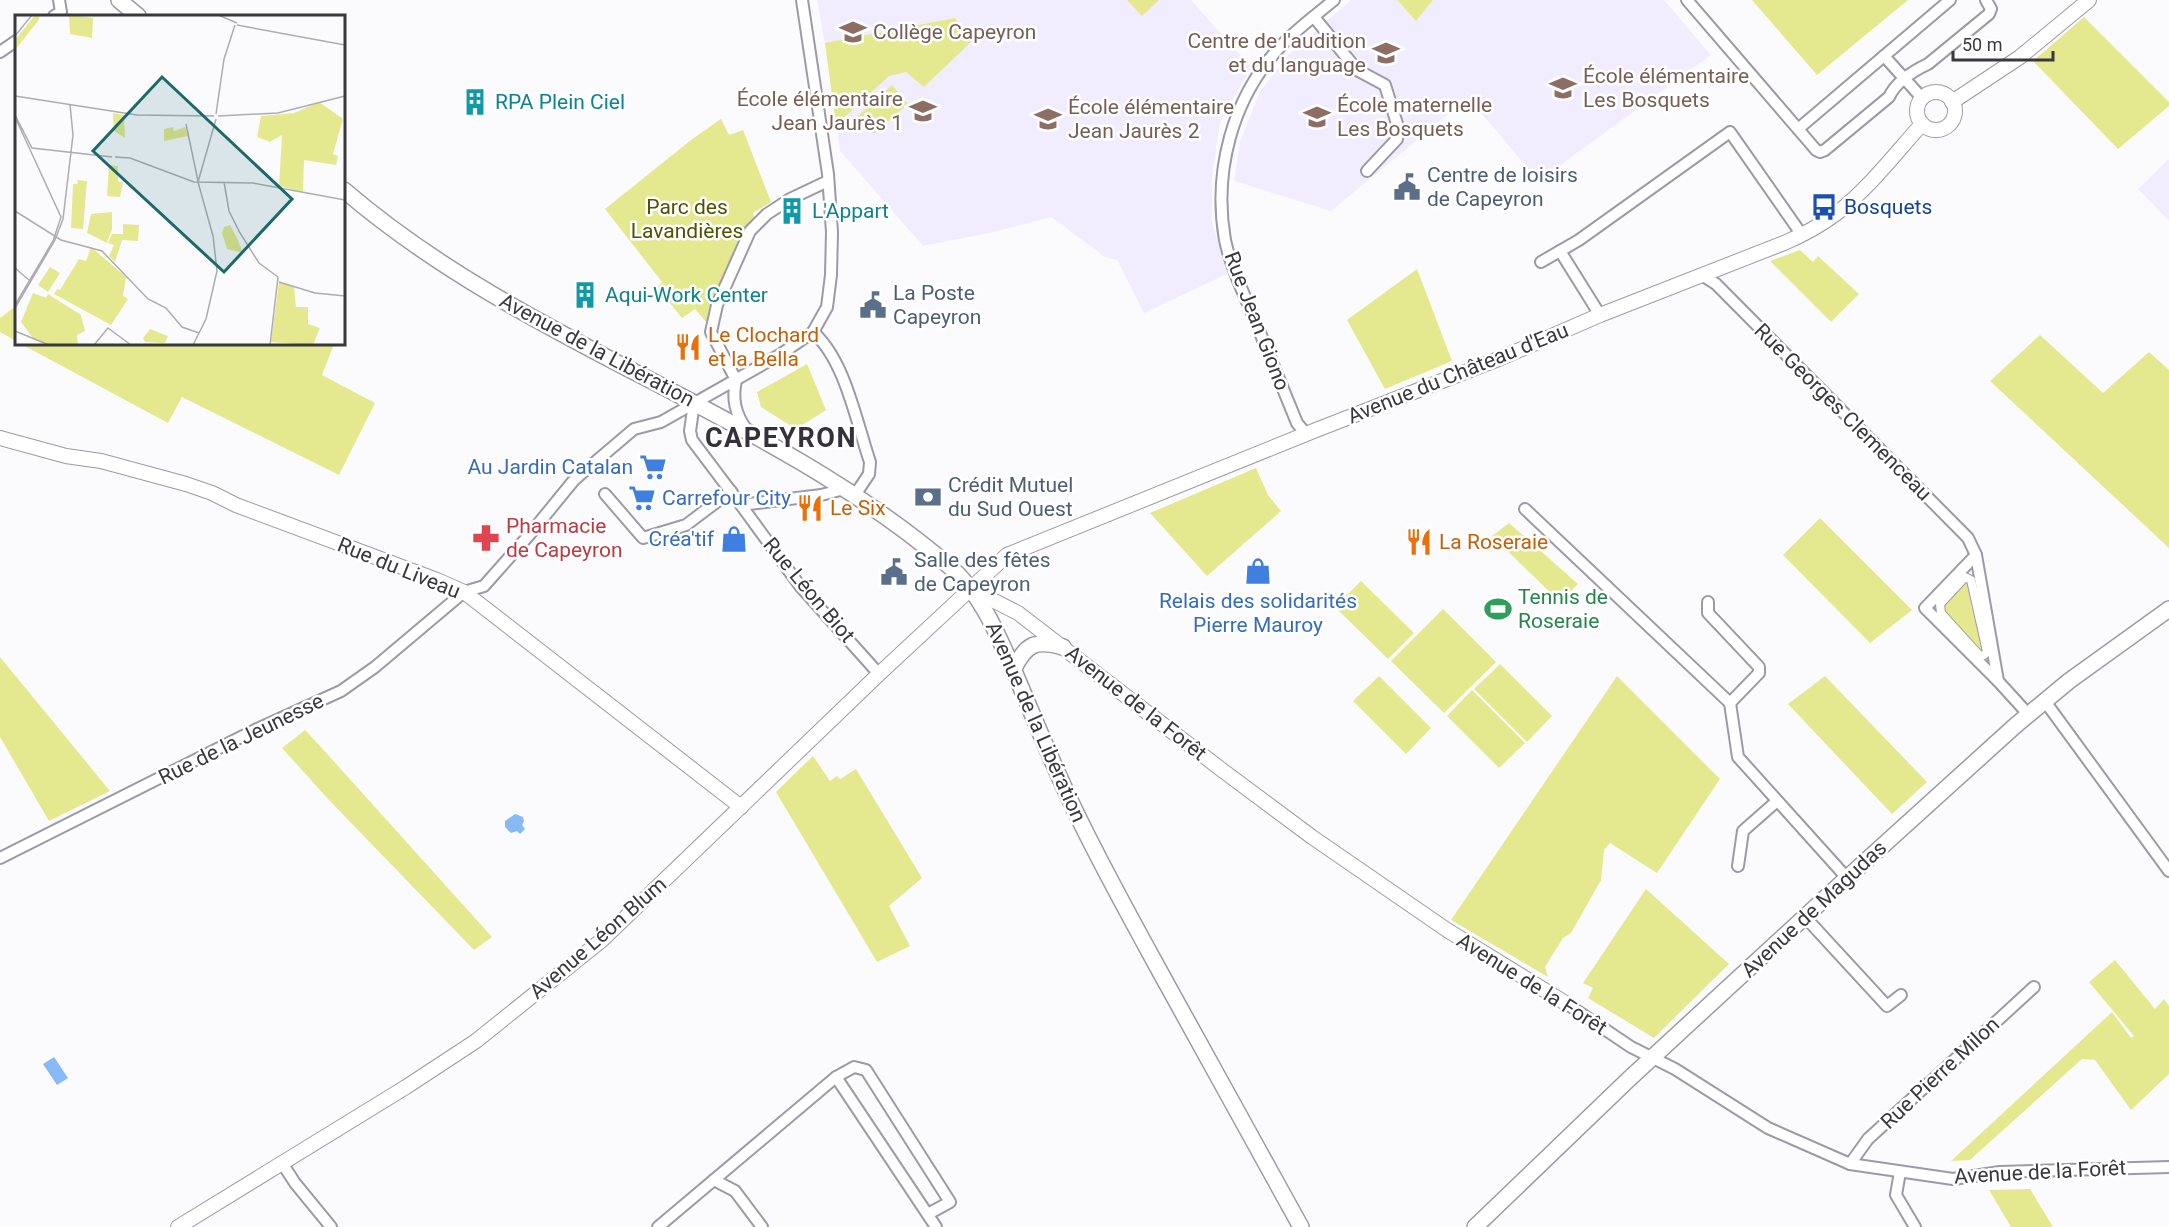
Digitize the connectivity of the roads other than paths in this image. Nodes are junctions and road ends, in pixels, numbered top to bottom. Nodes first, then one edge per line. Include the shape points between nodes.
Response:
1 (59, 0) edge
2 (119, 0) edge
3 (802, 0) edge
4 (1334, 0) edge
5 (1687, 0) edge
6 (1950, 0) edge
7 (1986, 0) edge
8 (2089, 0) edge
9 (56, 15) edge
10 (137, 15) edge
11 (1314, 17) junction
12 (15, 42) edge
13 (0, 52) edge
14 (1884, 56) junction
15 (1904, 79) junction
16 (1922, 98) junction
17 (1952, 102) junction
18 (1922, 124) junction
19 (1798, 129) junction
20 (1367, 171) dead end
21 (828, 181) junction
22 (345, 191) edge
23 (1802, 235) junction
24 (1560, 250) junction
25 (1541, 262) dead end
26 (1702, 275) junction
27 (1600, 315) junction
28 (813, 332) junction
29 (736, 380) junction
30 (694, 403) junction
31 (750, 434) junction
32 (1305, 434) junction
33 (0, 438) edge
34 (731, 491) junction
35 (849, 492) junction
36 (605, 494) dead end
37 (741, 505) junction
38 (1525, 509) dead end
39 (1976, 555) junction
40 (971, 589) junction
41 (464, 592) junction
42 (1708, 602) dead end
43 (1940, 604) joint
44 (2169, 609) edge
45 (1064, 647) junction
46 (1013, 670) junction
47 (879, 674) junction
48 (1998, 681) junction
49 (2044, 700) junction
50 (1730, 703) junction
51 (2028, 714) junction
52 (1777, 801) junction
53 (741, 807) junction
54 (0, 858) edge
55 (1738, 866) dead end
56 (2169, 872) edge
57 (1846, 878) junction
58 (1805, 917) junction
59 (2034, 987) dead end
60 (1901, 995) dead end
61 (1567, 1004) joint
62 (1653, 1058) junction
63 (836, 1077) junction
64 (282, 1163) junction
65 (1850, 1164) junction
66 (2169, 1167) edge
67 (1900, 1172) junction
68 (714, 1180) junction
69 (928, 1214) junction
70 (178, 1227) edge
71 (332, 1227) edge
72 (658, 1227) edge
73 (762, 1227) edge
74 (936, 1227) edge
75 (1300, 1227) edge
76 (1475, 1227) edge
77 (1915, 1227) edge

1 - 9 street via 61,12
2 - 10 main road
3 - 21 street
4 - 11 street, Rue Jean Giono
5 - 19 street
6 - 14 street
7 - 15 street via 1991,9 1989,14
8 - 17 street via 2011,64
11 - 20 street via 1357,70 1385,85 1398,127 1397,139
11 - 32 street, Rue Jean Giono via 1279,48 1257,76 1237,114 1225,156 1221,198 1225,240 1241,286
12 - 13 street
14 - 15 street
14 - 19 street
15 - 16 street
15 - 19 street via 1889,97 1820,152
16 - 17 street via 1938,92
16 - 18 street via 1917,109
17 - 18 street via 1954,113 1945,128 1933,130
18 - 23 street, Avenue du Château d'Eau via 1856,196
21 - 28 street via 831,275 827,307
21 - 29 street via 766,214 750,231 717,305 711,332
22 - 30 main road, Avenue de la Libération via 455,271 539,321
23 - 24 street via 1730,132
23 - 26 street, Avenue du Château d'Eau
24 - 25 street
24 - 27 street
26 - 27 street, Avenue du Château d'Eau
26 - 39 street, Rue Georges Clemenceau via 1716,284 1956,524
27 - 32 street, Avenue du Château d'Eau
28 - 29 street, Rue de la Jeunesse
28 - 35 street via 838,364 870,462 869,474
29 - 30 street, Rue de la Jeunesse
29 - 31 street via 738,419
30 - 31 main road, Avenue de la Libération
30 - 34 street, Rue Léon Biot via 692,439
30 - 41 street, Rue de la Jeunesse via 661,422 634,429 574,480 484,585
31 - 35 main road, Avenue de la Libération
32 - 40 street, Avenue du Château d'Eau via 1007,555
33 - 41 street, Rue du Liveau via 186,484
34 - 36 street via 686,525 643,538
34 - 37 street, Rue Léon Biot
35 - 37 street
35 - 40 main road, Avenue de la Libération via 950,567
37 - 47 street, Rue Léon Biot via 801,586
38 - 50 street
39 - 48 street, Rue Georges Clemenceau
39 - 48 street via 1925,608
40 - 45 street, Avenue de la Forêt via 1018,613
40 - 46 main road, Avenue de la Libération
40 - 47 street, Avenue Léon Blum
41 - 53 street, Rue du Liveau
41 - 54 street, Rue de la Jeunesse via 341,691
42 - 50 street via 1708,613 1759,667 1759,674
43 - 43 street via 1941,614 1980,656 1984,655 1987,652 1971,580 1965,577
44 - 49 main road, Avenue de Magudas
45 - 46 main road via 1035,643 1024,651
45 - 61 street, Avenue de la Forêt via 1312,837 1447,930
46 - 75 main road, Avenue de la Libération via 1069,798 1118,896
47 - 53 street, Avenue Léon Blum
48 - 51 street
49 - 51 main road, Avenue de Magudas
49 - 56 street
50 - 52 street via 1738,757
51 - 57 main road, Avenue de Magudas
52 - 55 street via 1743,831
52 - 57 street
53 - 64 street, Avenue Léon Blum via 602,940 476,1041
57 - 58 main road, Avenue de Magudas
58 - 60 street via 1887,1006
58 - 62 main road, Avenue de Magudas
59 - 65 street, Rue Pierre Milon via 1868,1139
61 - 62 street, Avenue de la Forêt
62 - 65 street, Avenue de la Forêt via 1768,1128
62 - 76 main road, Avenue de Magudas
63 - 68 street
63 - 69 street
63 - 69 street via 854,1067 866,1070 950,1202
64 - 70 street, Avenue Léon Blum
64 - 71 street
65 - 67 street, Avenue de la Forêt
66 - 67 street, Avenue de la Forêt via 2000,1172 1953,1179
67 - 77 street via 1896,1195
68 - 72 street
68 - 73 street via 735,1191
69 - 74 street

